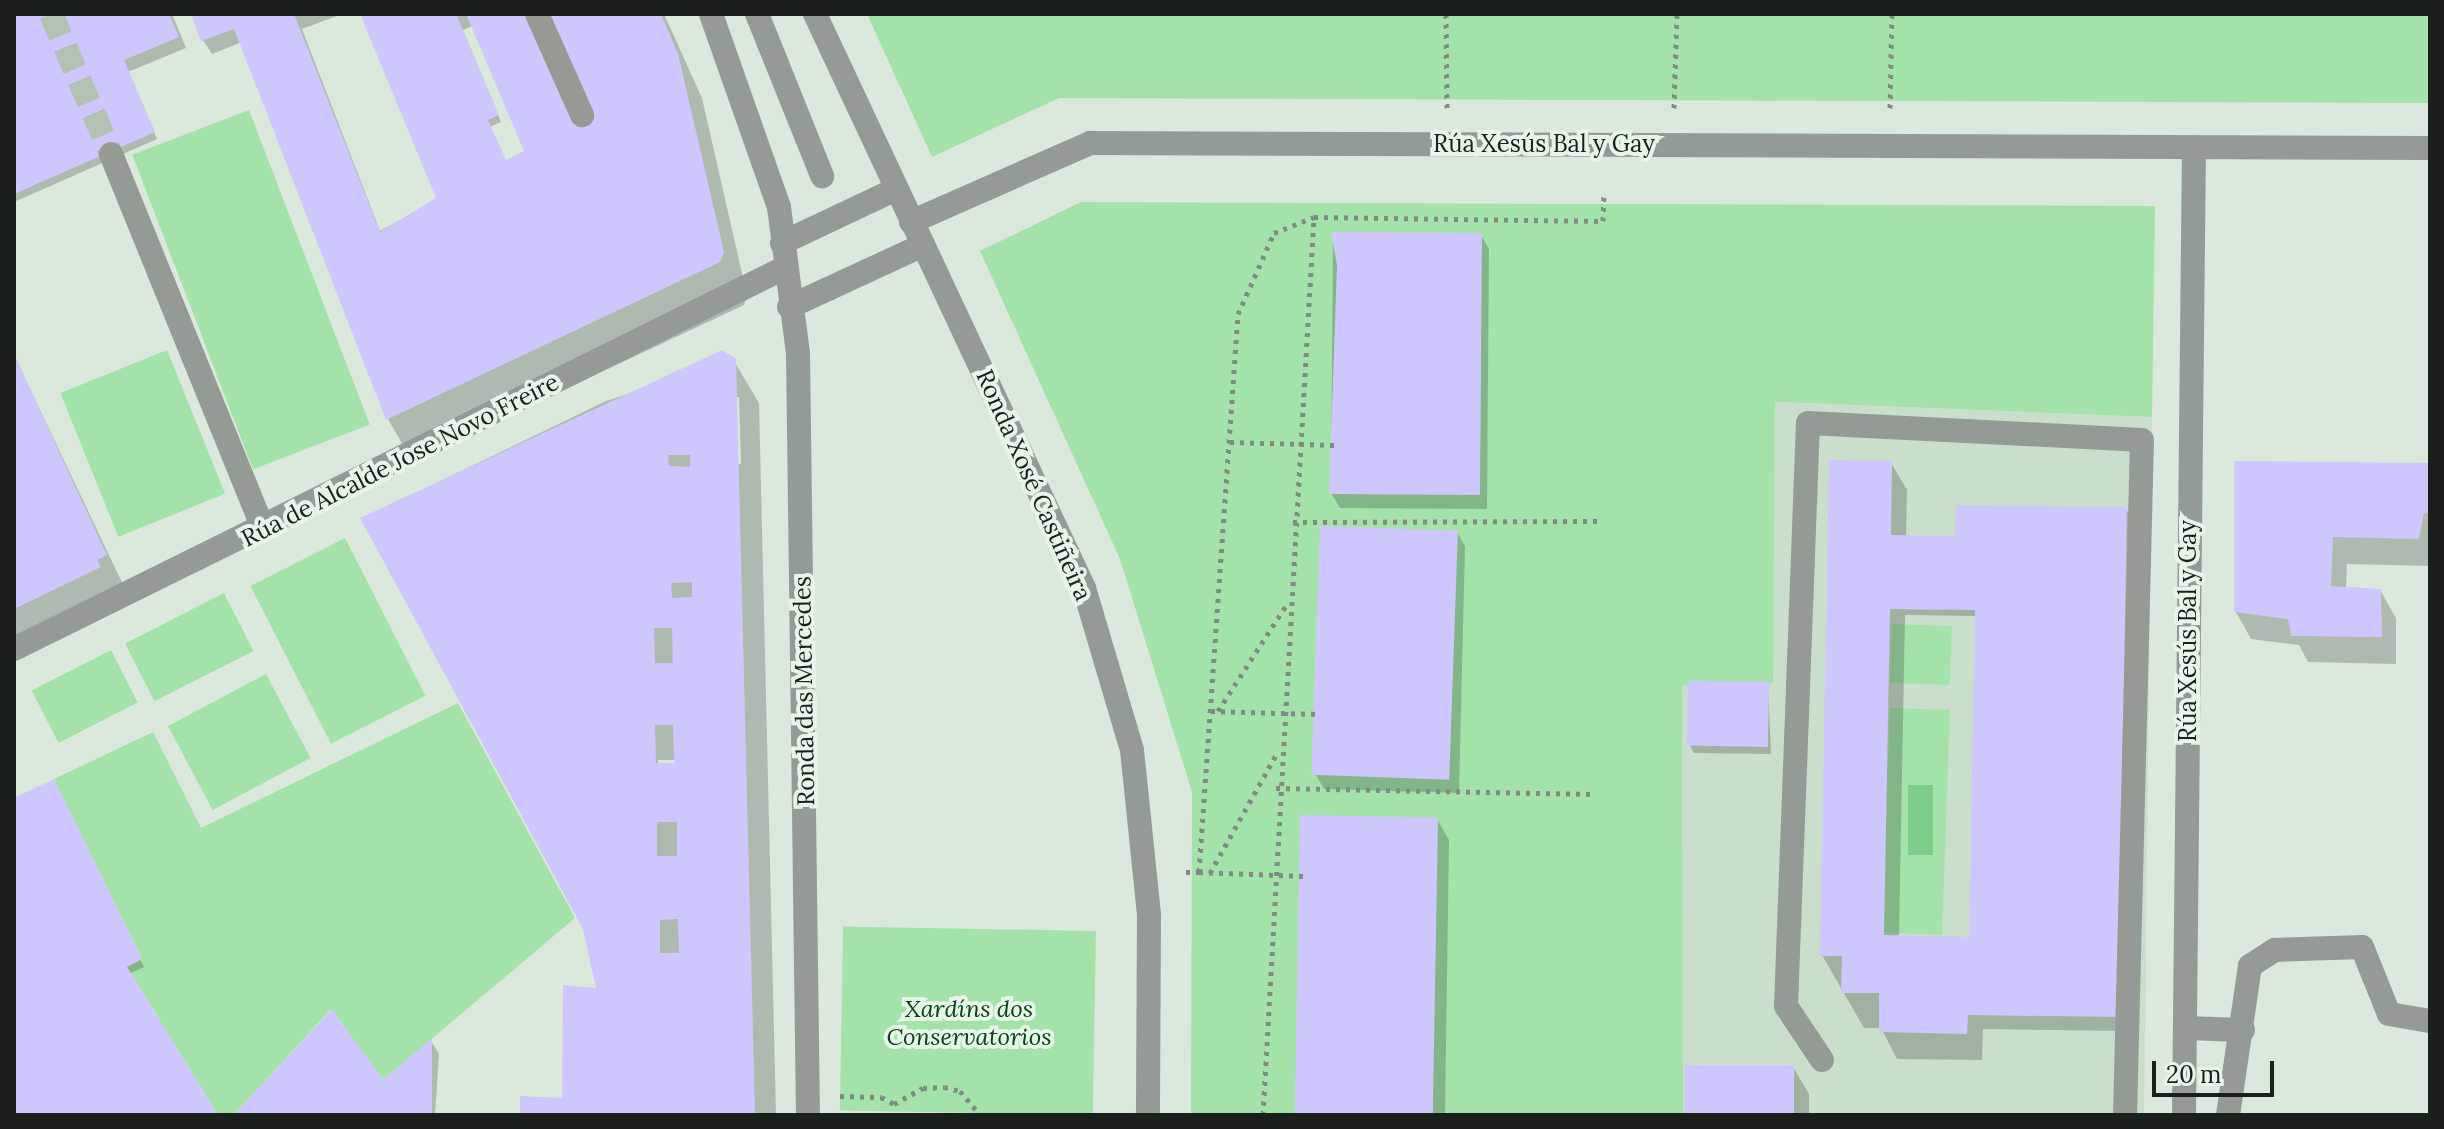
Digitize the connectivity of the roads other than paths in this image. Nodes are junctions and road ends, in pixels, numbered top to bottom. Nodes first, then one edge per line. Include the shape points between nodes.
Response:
1 (537, 14) edge
2 (711, 14) edge
3 (757, 14) edge
4 (815, 14) edge
5 (582, 115) dead end
6 (2194, 148) junction
7 (2430, 148) edge
8 (111, 154) tunnel mouth
9 (822, 176) dead end
10 (894, 190) junction
11 (911, 222) junction
12 (782, 243) junction
13 (923, 245) junction
14 (784, 268) junction
15 (789, 307) junction
16 (263, 529) junction
17 (14, 649) edge
18 (2430, 1021) edge
19 (2185, 1028) junction
20 (2243, 1030) junction
21 (1822, 1060) dead end
22 (808, 1115) edge
23 (1148, 1115) edge
24 (2125, 1115) edge
25 (2184, 1115) edge
26 (2228, 1115) edge

1 - 5 street
2 - 12 street, Ronda das Mercedes via 779,207
3 - 9 street
4 - 10 street, Ronda Xosé Castiñeira
6 - 7 street, Rúa Xesús Bal y Gay
6 - 11 street, Rúa Xesús Bal y Gay via 1090,143
6 - 19 street, Rúa Xesús Bal y Gay
8 - 16 street
10 - 11 street, Ronda Xosé Castiñeira
10 - 12 street
11 - 13 street, Ronda Xosé Castiñeira
12 - 14 street, Ronda das Mercedes
13 - 15 street
13 - 23 street, Ronda Xosé Castiñeira via 1084,588 1132,750 1149,915
14 - 15 street, Ronda das Mercedes
14 - 16 street, Rúa de Alcalde Jose Novo Freire
15 - 22 street, Ronda das Mercedes via 798,353
16 - 17 street, Rúa de Alcalde Jose Novo Freire
18 - 20 street via 2389,1014 2362,947 2275,950 2250,966
19 - 20 street
19 - 25 street, Rúa Xesús Bal y Gay
20 - 26 street
21 - 24 street via 1786,1006 1808,423 2142,440

